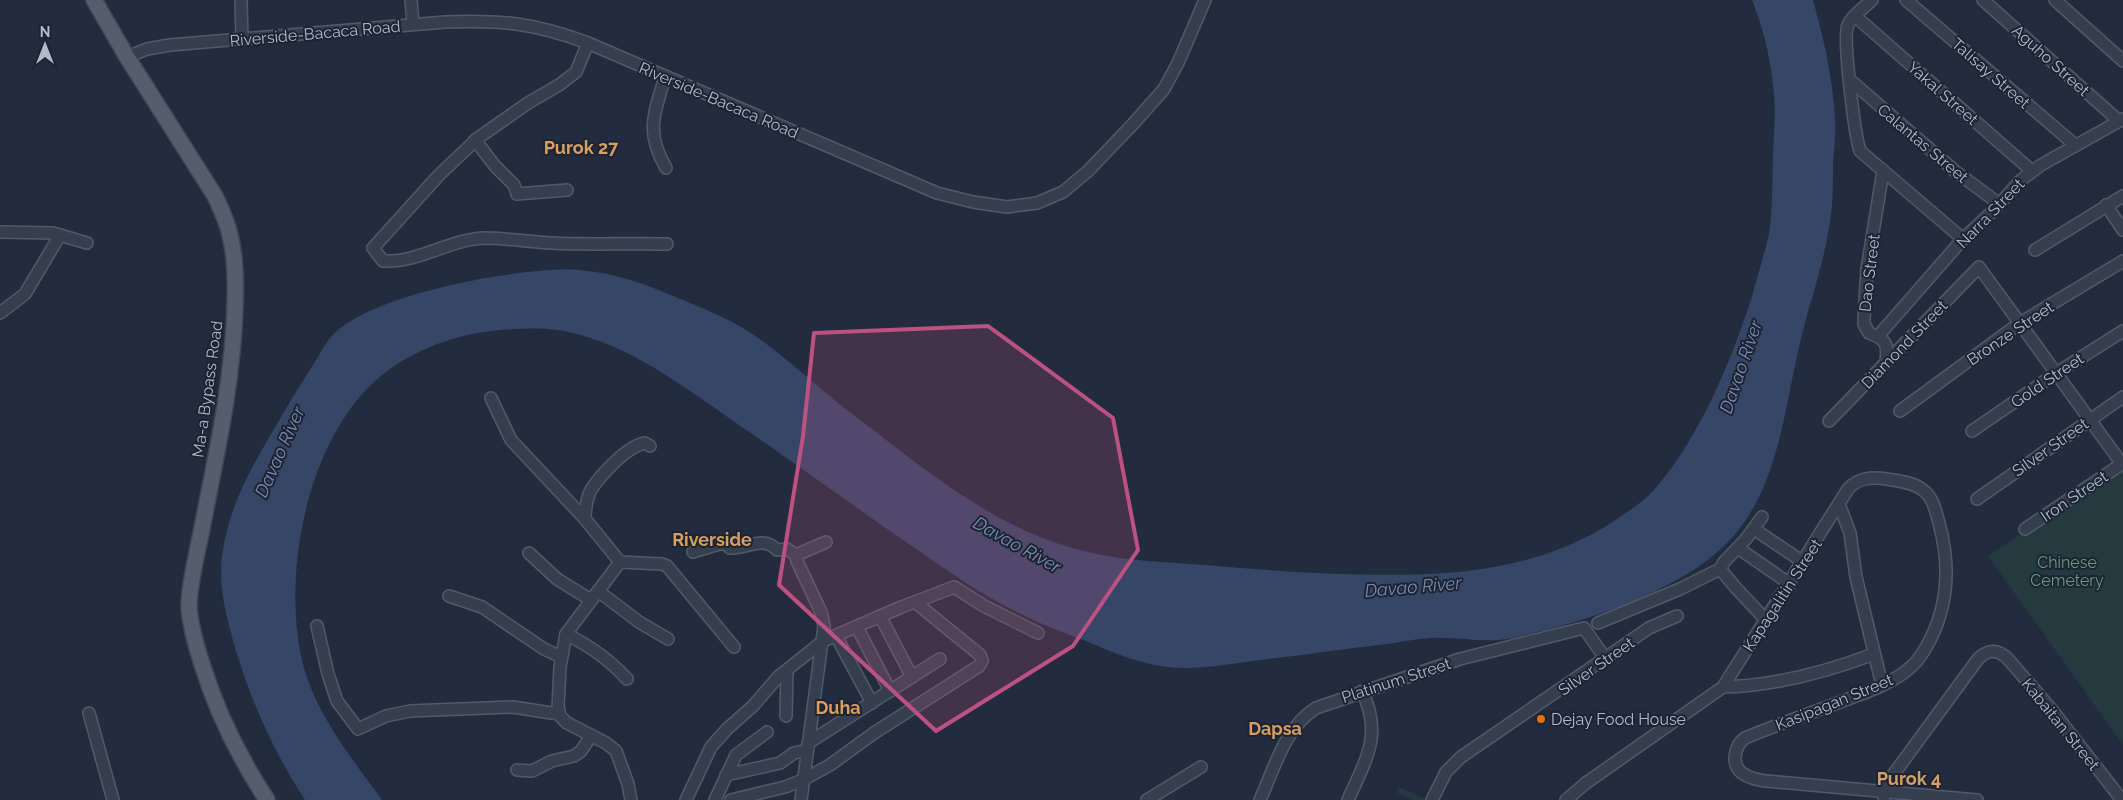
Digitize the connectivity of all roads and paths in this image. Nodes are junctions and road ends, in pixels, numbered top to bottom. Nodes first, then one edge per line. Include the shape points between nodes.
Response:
1 (94, 0) edge
2 (241, 0) edge
3 (411, 0) edge
4 (1205, 0) edge
5 (1872, 0) edge
6 (1906, 0) edge
7 (1983, 0) edge
8 (2055, 0) edge
9 (1855, 16) junction
10 (413, 24) junction
11 (242, 40) junction
12 (588, 43) junction
13 (127, 57) junction
14 (2123, 61) edge
15 (665, 77) junction
16 (1850, 80) junction
17 (2121, 120) edge
18 (475, 140) junction
19 (2075, 145) junction
20 (666, 168) dead end
21 (1884, 171) junction
22 (2032, 171) junction
23 (567, 190) dead end
24 (2123, 196) edge
25 (1998, 203) junction
26 (2106, 205) junction
27 (2123, 230) edge
28 (0, 232) edge
29 (60, 235) junction
30 (1963, 239) junction
31 (87, 243) dead end
32 (667, 244) dead end
33 (2035, 250) dead end
34 (2123, 260) edge
35 (0, 313) edge
36 (2020, 323) junction
37 (2123, 331) edge
38 (1879, 335) junction
39 (1886, 363) junction
40 (2055, 374) junction
41 (2123, 396) edge
42 (492, 398) dead end
43 (1900, 410) dead end
44 (2089, 419) junction
45 (1829, 421) dead end
46 (1972, 431) dead end
47 (650, 446) dead end
48 (2122, 463) edge
49 (1977, 499) dead end
50 (1839, 504) junction
51 (1762, 517) dead end
52 (585, 518) junction
53 (2025, 528) dead end
54 (1754, 529) junction
55 (826, 542) dead end
56 (1738, 548) junction
57 (530, 552) dead end
58 (693, 552) dead end
59 (796, 555) junction
60 (620, 562) junction
61 (1803, 562) junction
62 (1720, 569) junction
63 (1790, 584) junction
64 (449, 596) dead end
65 (594, 596) junction
66 (915, 602) junction
67 (880, 616) junction
68 (1677, 616) dead end
69 (1766, 620) junction
70 (1598, 624) dead end
71 (317, 626) dead end
72 (857, 626) junction
73 (1038, 633) dead end
74 (566, 634) junction
75 (836, 636) junction
76 (668, 639) dead end
77 (823, 641) junction
78 (734, 647) dead end
79 (1874, 654) junction
80 (561, 657) junction
81 (1605, 658) junction
82 (940, 659) dead end
83 (788, 670) junction
84 (912, 677) junction
85 (627, 678) dead end
86 (1882, 685) junction
87 (1724, 686) junction
88 (890, 691) junction
89 (1362, 691) junction
90 (872, 703) junction
91 (89, 712) dead end
92 (559, 712) junction
93 (786, 716) dead end
94 (767, 732) dead end
95 (591, 736) junction
96 (808, 747) junction
97 (1201, 767) dead end
98 (517, 770) dead end
99 (726, 775) junction
100 (804, 780) junction
101 (1884, 796) edge
102 (113, 800) edge
103 (267, 800) edge
104 (631, 800) edge
105 (686, 800) edge
106 (716, 800) edge
107 (731, 800) edge
108 (801, 800) edge
109 (1147, 800) edge
110 (1260, 800) edge
111 (1348, 800) edge
112 (1432, 800) edge
113 (1566, 800) edge
114 (1977, 800) edge
115 (2122, 800) edge

1 - 13 main road, Ma-a Bypass Road
2 - 11 street
3 - 10 street
4 - 15 street, Riverside-Bacaca Road via 1178,64 1155,100 1074,183 1051,198 1022,206 990,205 937,193
5 - 9 street
6 - 19 street, Talisay Street
7 - 17 street, Aguho Street
8 - 14 street
9 - 16 street via 1846,30
9 - 22 street, Yakal Street
10 - 11 street, Riverside-Bacaca Road
10 - 12 street, Riverside-Bacaca Road via 482,20 511,22 558,32
11 - 13 street, Riverside-Bacaca Road via 158,46
12 - 15 street, Riverside-Bacaca Road
12 - 18 street via 576,72
13 - 103 main road, Ma-a Bypass Road via 215,196 232,243 236,275 230,377 189,607 194,639 218,712 234,746
15 - 20 street via 652,128 657,152
16 - 21 street via 1860,151
16 - 25 street, Calantas Street via 1923,145
17 - 19 street, Narra Street
18 - 23 street via 514,185 517,194
18 - 32 street via 372,248 383,261 420,256 483,238 554,243
19 - 22 street, Narra Street
21 - 30 street
21 - 38 street, Dao Street via 1868,269 1864,318 1869,333
22 - 25 street, Narra Street
24 - 26 street
25 - 30 street, Narra Street
26 - 27 street
26 - 33 street
28 - 29 street
29 - 31 street
29 - 35 street via 25,294
30 - 38 street, Narra Street
34 - 36 street, Bronze Street
36 - 39 street, Diamond Street via 1979,267
36 - 40 street
36 - 43 street, Bronze Street
37 - 40 street, Gold Street
38 - 39 street, Dao Street via 1884,339
39 - 45 street, Diamond Street
40 - 44 street
40 - 46 street, Gold Street
41 - 44 street, Silver Street
42 - 52 street via 511,440
44 - 48 street
44 - 49 street, Silver Street
47 - 52 street via 640,444 618,460 592,489
48 - 53 street, Iron Street
50 - 61 street, Kapagalitin Street
50 - 79 street via 1850,533 1856,577
50 - 86 street, Kasipagan Street via 1848,489 1860,479 1898,481 1922,489 1928,495 1941,532 1946,587 1939,620 1918,660
51 - 54 street
52 - 60 street
54 - 56 street
54 - 61 street
55 - 59 street
56 - 62 street
56 - 63 street
57 - 65 street via 557,579
58 - 59 street via 719,544 734,548 766,542 778,550 787,549
59 - 77 street via 822,616
60 - 65 street
60 - 78 street via 666,566
61 - 63 street, Kapagalitin Street
62 - 69 street
62 - 70 street
63 - 69 street, Kapagalitin Street
64 - 80 street via 482,608 544,650
65 - 74 street
65 - 76 street
66 - 67 street
66 - 73 street via 957,588 984,606
66 - 100 street via 980,655 981,664
67 - 72 street
67 - 84 street
68 - 81 street, Silver Street via 1657,623
69 - 87 street, Kapagalitin Street
71 - 92 street via 337,701 358,729 386,716 410,711 513,707
72 - 75 street
72 - 88 street
74 - 80 street
74 - 85 street via 614,665
75 - 77 street
75 - 90 street
77 - 83 street
77 - 96 street
79 - 86 street
79 - 87 street via 1816,673 1752,685
80 - 92 street
81 - 89 street, Platinum Street via 1584,628 1460,659
81 - 112 street, Silver Street via 1461,758 1446,772
82 - 84 street
83 - 93 street
83 - 105 street via 711,747
84 - 88 street
86 - 101 street, Kasipagan Street via 1745,738 1736,748 1736,761 1740,772 1755,779
87 - 113 street
88 - 90 street
89 - 110 street, Platinum Street via 1306,714 1288,739
89 - 111 street via 1373,718 1372,739 1369,754
90 - 96 street
91 - 102 street
92 - 95 street via 567,723
94 - 99 street via 736,754
95 - 98 street via 582,751 574,756 552,761 532,771
95 - 104 street via 616,751
96 - 99 street via 780,763
96 - 100 street
97 - 109 street
99 - 106 street
100 - 107 street
100 - 108 street
101 - 114 street, Kasipagan Street
101 - 115 street, Kabaitan Street via 1894,776 1978,659 1986,653 1997,652 2008,659 2052,710

